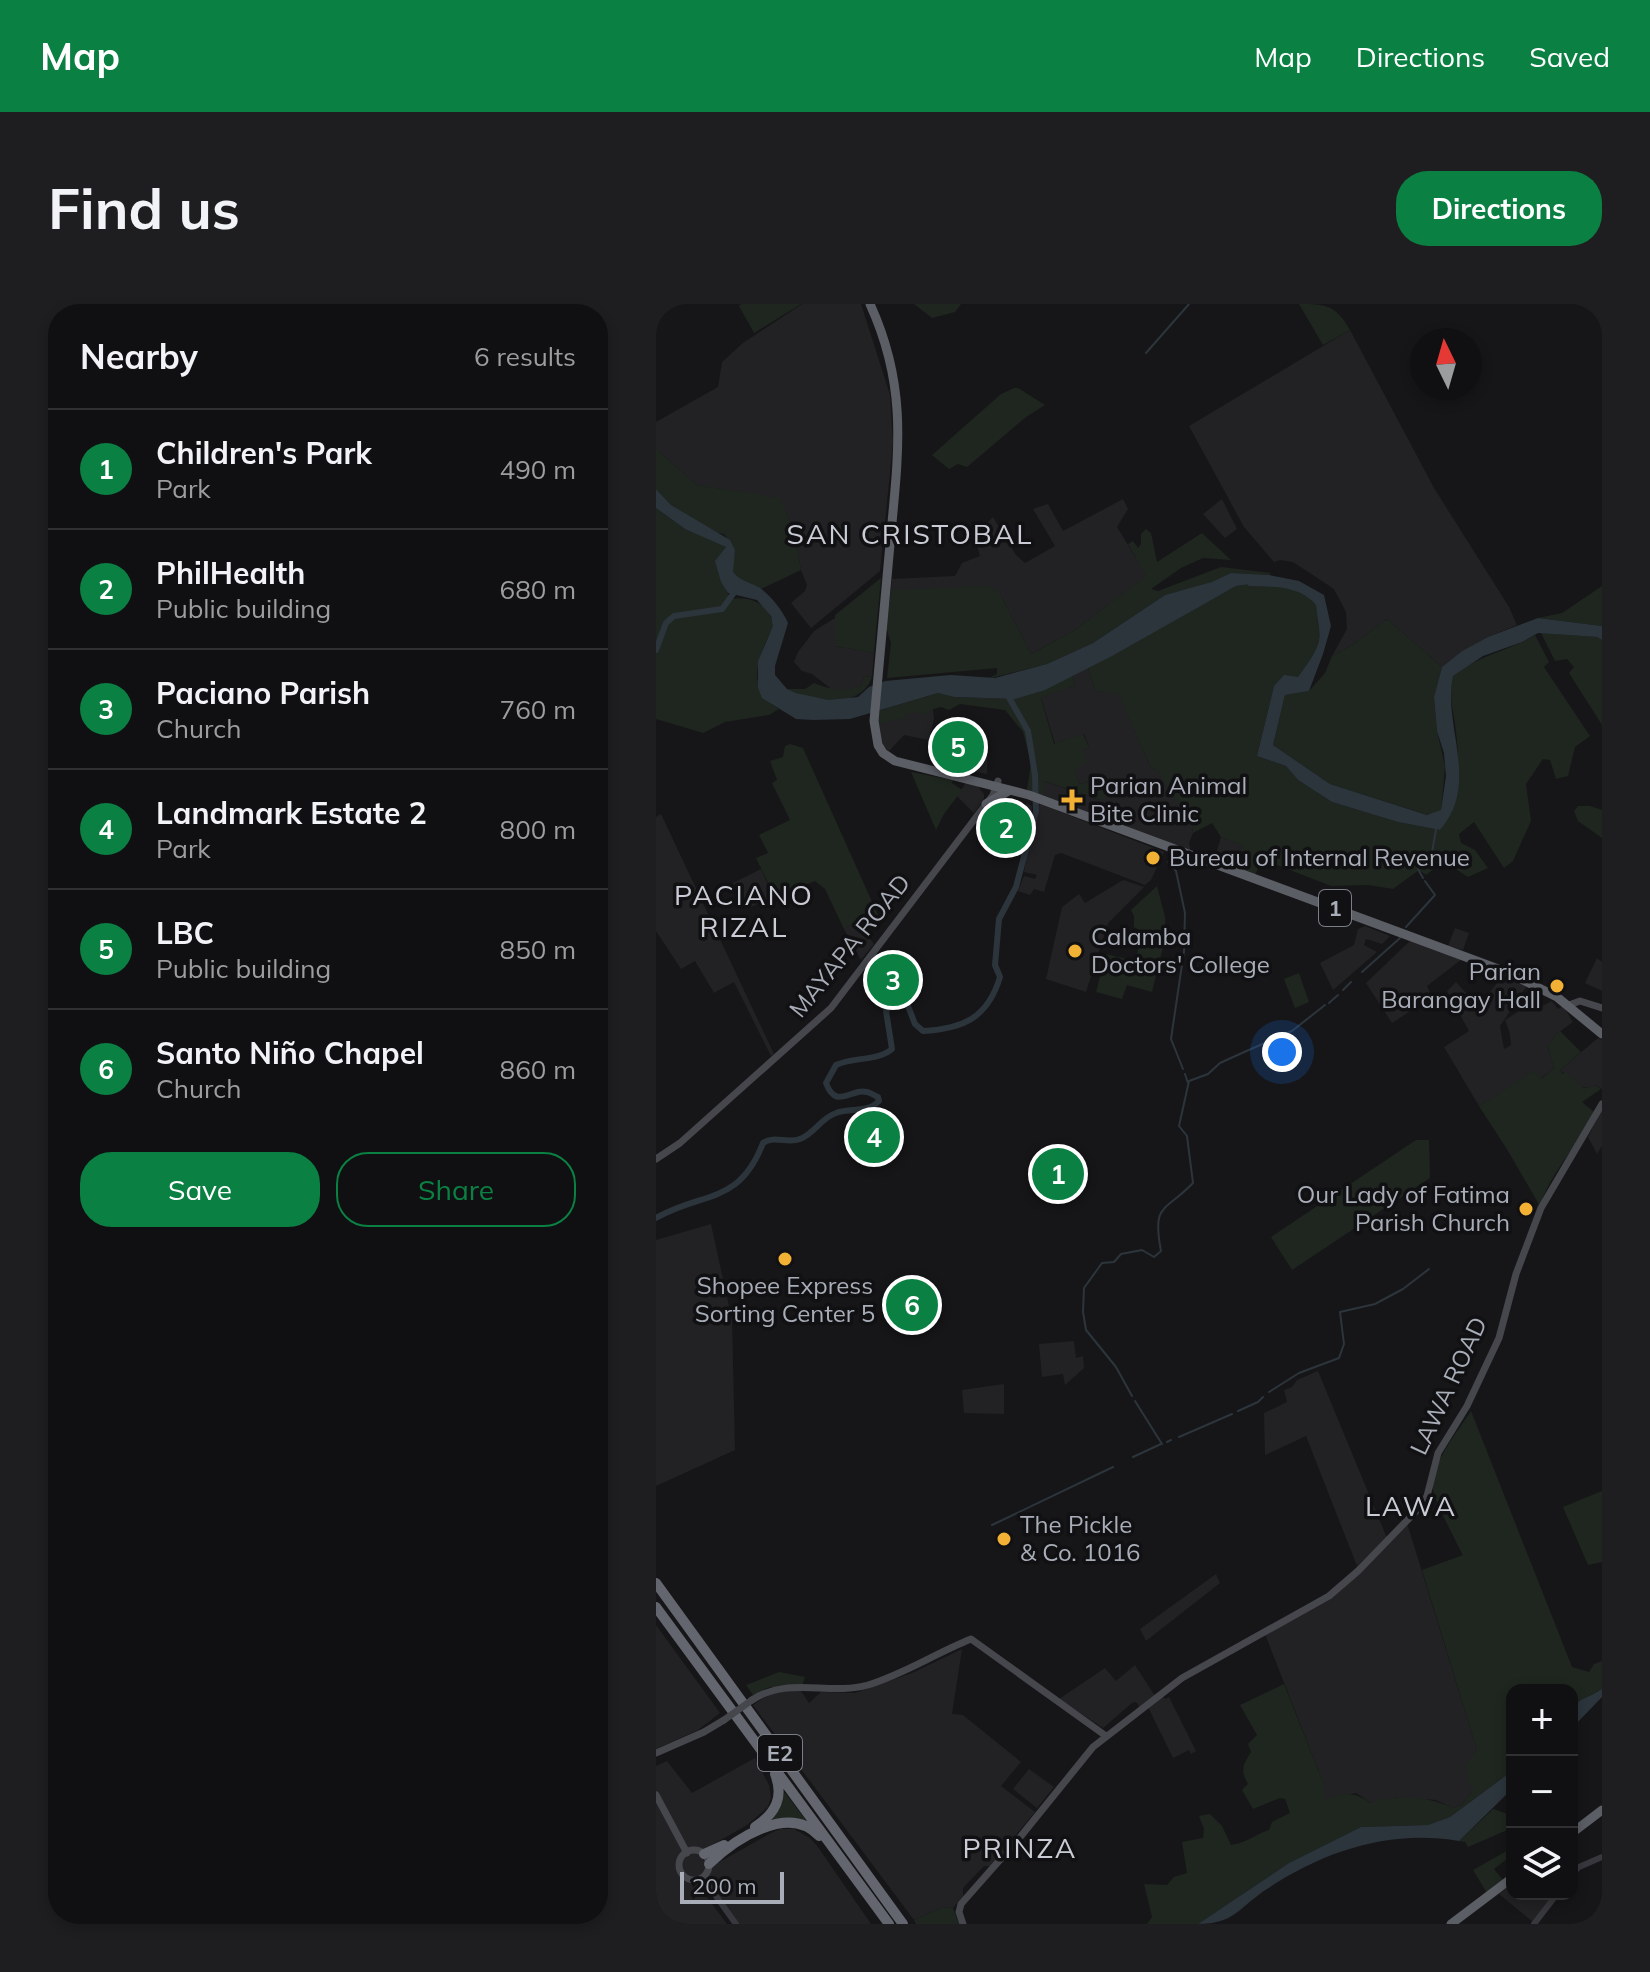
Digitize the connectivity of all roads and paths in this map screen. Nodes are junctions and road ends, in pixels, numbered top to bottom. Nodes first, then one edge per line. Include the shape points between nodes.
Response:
1 (870, 304) edge
2 (959, 776) junction
3 (976, 781) junction
4 (995, 783) junction
5 (1010, 790) junction
6 (1029, 795) junction
7 (986, 804) junction
8 (1569, 1005) junction
9 (1602, 1008) edge
10 (1602, 1034) edge
11 (1602, 1104) edge
12 (656, 1159) edge
13 (656, 1583) edge
14 (656, 1607) edge
15 (1106, 1736) junction
16 (656, 1753) edge
17 (765, 1754) junction
18 (656, 1795) edge
19 (1602, 1810) edge
20 (1578, 1828) edge
21 (833, 1847) junction
22 (687, 1853) junction
23 (1602, 1857) edge
24 (707, 1859) junction
25 (1578, 1868) edge
26 (703, 1878) junction
27 (1506, 1883) edge
28 (1552, 1900) edge
29 (736, 1924) edge
30 (889, 1924) edge
31 (903, 1924) edge
32 (963, 1924) edge
33 (1451, 1924) edge
34 (1534, 1924) edge

1 - 2 highway, 1 via 895,379 900,433 874,721 878,745 889,758 907,765
2 - 3 highway, 1
2 - 4 highway, 1
3 - 4 highway, 1
3 - 7 highway via 985,790
4 - 5 highway, 1
4 - 6 highway, 1
4 - 7 main road, MAYAPA ROAD
5 - 6 highway, 1
5 - 7 highway
6 - 8 highway, 1 via 1509,973
7 - 12 main road, MAYAPA ROAD via 831,1008
8 - 9 main road via 1583,1001
8 - 10 highway, 1
11 - 15 main road, LAWA ROAD via 1541,1208 1499,1338 1438,1453 1417,1512 1329,1596 1182,1678
13 - 31 highway, E2
14 - 17 highway, E2
15 - 16 main road, bridge via 971,1639 868,1684 831,1690 774,1689 704,1732
15 - 32 main road, LAWA ROAD via 961,1904
17 - 21 highway, E2
17 - 24 highway via 779,1789 775,1809
18 - 22 main road
19 - 20 highway
21 - 24 highway via 809,1826 793,1821 767,1827
21 - 30 highway, E2
22 - 24 main road via 696,1851
22 - 26 main road via 680,1863 683,1875
23 - 25 street
24 - 26 main road
26 - 29 street
27 - 33 highway
28 - 34 street

